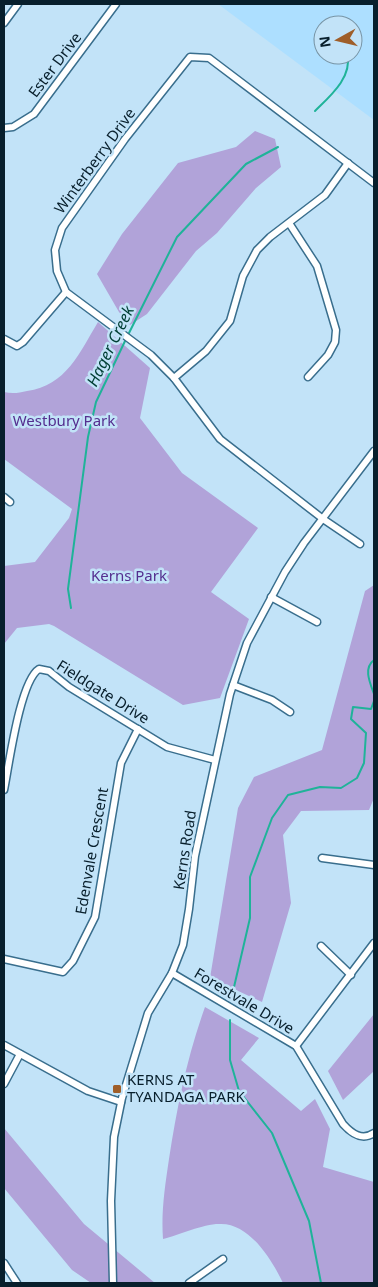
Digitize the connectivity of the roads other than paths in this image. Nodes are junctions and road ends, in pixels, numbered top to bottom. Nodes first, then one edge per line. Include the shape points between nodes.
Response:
1 (18, 4) edge
2 (116, 4) edge
3 (4, 23) edge
4 (4, 128) edge
5 (348, 163) junction
6 (374, 183) edge
7 (289, 224) junction
8 (66, 292) junction
9 (4, 339) edge
10 (174, 378) junction
11 (308, 378) dead end
12 (374, 451) edge
13 (4, 497) edge
14 (10, 502) dead end
15 (323, 519) junction
16 (360, 544) dead end
17 (271, 596) junction
18 (317, 622) dead end
19 (233, 685) junction
20 (290, 712) dead end
21 (138, 729) junction
22 (215, 760) junction
23 (4, 790) edge
24 (322, 858) dead end
25 (374, 865) edge
26 (374, 943) edge
27 (321, 946) dead end
28 (4, 959) edge
29 (172, 973) junction
30 (351, 975) junction
31 (4, 1045) edge
32 (296, 1046) junction
33 (20, 1054) junction
34 (4, 1084) edge
35 (121, 1102) junction
36 (374, 1133) edge
37 (223, 1259) dead end
38 (4, 1263) edge
39 (17, 1283) edge
40 (113, 1283) edge
41 (190, 1283) edge

1 - 3 street
2 - 4 street, Ester Drive via 34,114 13,127
5 - 6 street, Winterberry Drive
5 - 7 street via 325,195
5 - 8 street, Winterberry Drive via 208,58 190,57 125,139 62,228 56,257 57,271
7 - 10 street via 257,250 243,276 230,321 218,339
7 - 11 street via 317,266 336,330 335,342 328,355
8 - 9 street via 23,342 17,346
8 - 10 street via 152,355
10 - 15 street via 220,439
12 - 15 street, Kerns Road
13 - 14 street
15 - 16 street
15 - 17 street, Kerns Road
17 - 18 street
17 - 19 street, Kerns Road via 247,643
19 - 20 street via 272,700
19 - 22 street, Kerns Road
21 - 22 street, Fieldgate Drive via 172,748
21 - 23 street, Fieldgate Drive via 49,671 39,669 32,675 21,702
21 - 28 street, Edenvale Crescent via 121,763 95,917 74,961 63,972
22 - 29 street, Kerns Road via 194,856 187,927
24 - 25 street
26 - 30 street
27 - 30 street
29 - 32 street, Forestvale Drive
29 - 35 street, Kerns Road via 148,1013
30 - 32 street
31 - 33 street
32 - 36 street, Forestvale Drive via 343,1124 360,1137
33 - 34 street
33 - 35 street via 88,1091
35 - 40 street, Kerns Road via 111,1164
37 - 41 street
38 - 39 street

